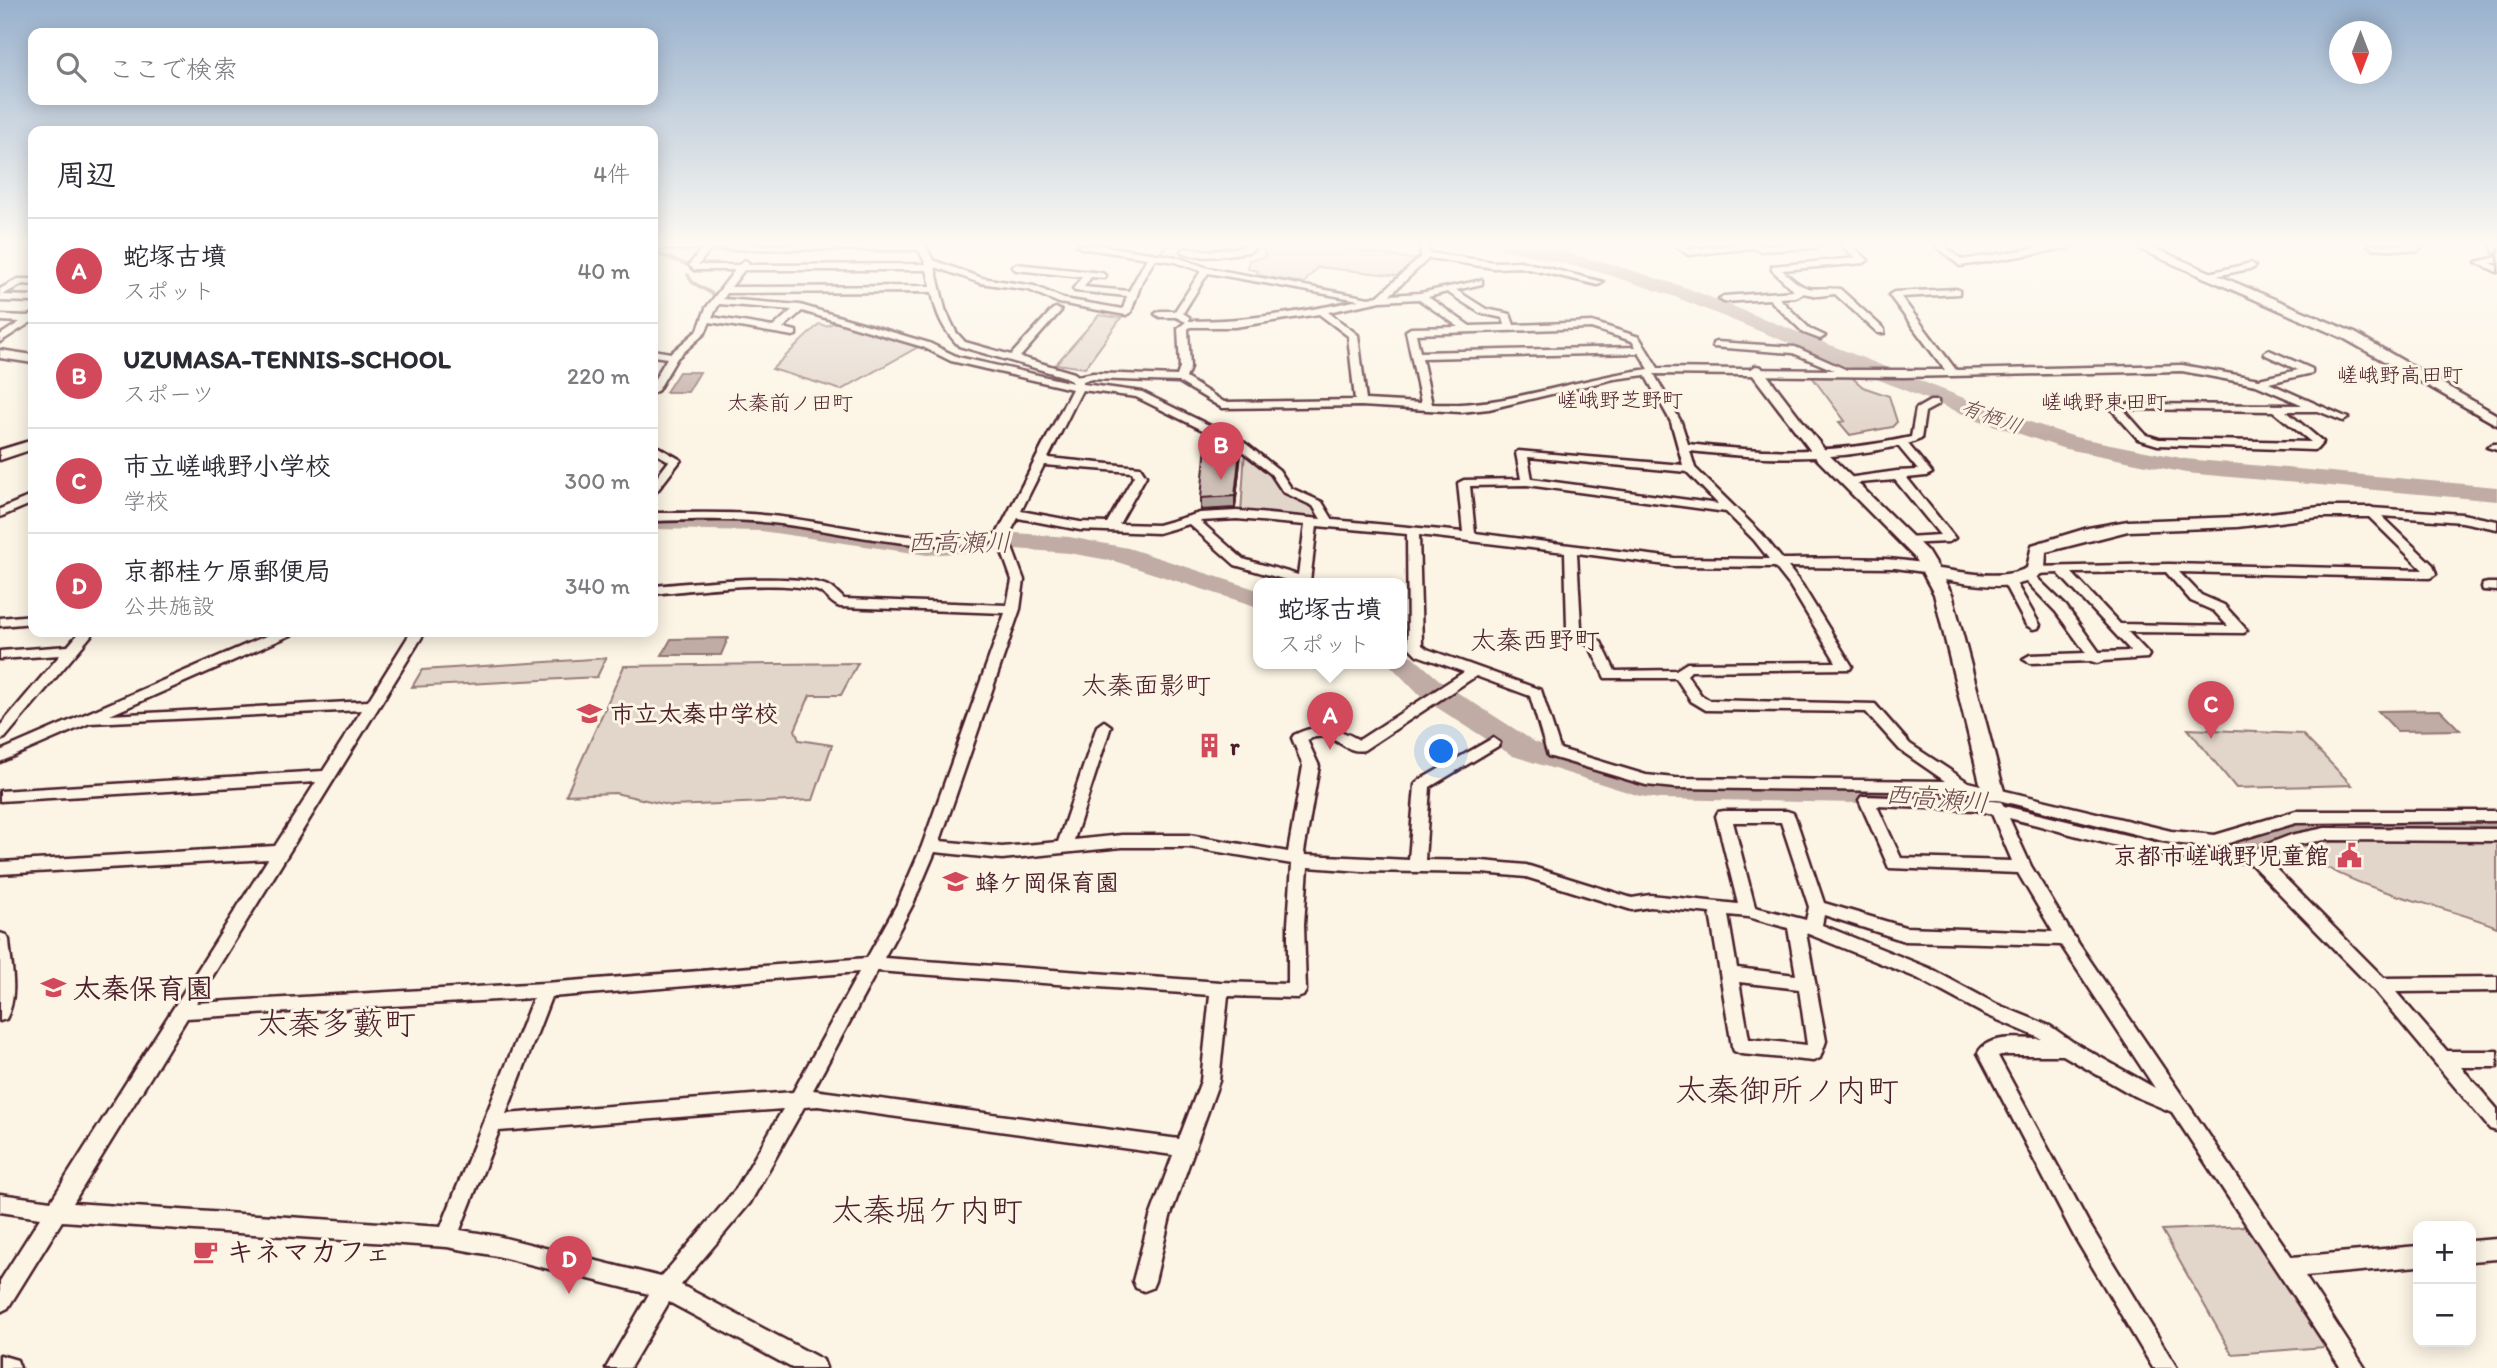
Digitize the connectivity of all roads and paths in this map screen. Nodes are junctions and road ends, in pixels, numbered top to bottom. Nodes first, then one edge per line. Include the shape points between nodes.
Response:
1 (711, 309) edge
2 (799, 309) edge
3 (803, 309) edge
4 (941, 309) edge
5 (1098, 309) edge
6 (1127, 309) edge
7 (1181, 309) edge
8 (1331, 309) edge
9 (1439, 309) edge
10 (1480, 309) edge
11 (1785, 309) edge
12 (1857, 309) edge
13 (1904, 309) edge
14 (2285, 309) edge
15 (1056, 311) dead end
16 (1321, 311) junction
17 (1160, 314) dead end
18 (1178, 314) junction
19 (0, 318) edge
20 (28, 318) edge
21 (708, 319) junction
22 (28, 320) edge
23 (1188, 324) junction
24 (1510, 326) junction
25 (1466, 327) junction
26 (775, 330) junction
27 (1881, 331) dead end
28 (793, 333) dead end
29 (1820, 336) dead end
30 (0, 339) edge
31 (1716, 345) dead end
32 (1643, 350) junction
33 (658, 353) edge
34 (2269, 353) dead end
35 (0, 354) edge
36 (1416, 355) junction
37 (673, 356) junction
38 (28, 358) edge
39 (1014, 358) junction
40 (1756, 370) junction
41 (1652, 371) junction
42 (1952, 372) junction
43 (1846, 373) junction
44 (1181, 379) junction
45 (658, 382) edge
46 (2259, 382) junction
47 (1077, 383) junction
48 (1361, 403) junction
49 (1934, 403) dead end
50 (1427, 406) junction
51 (2276, 408) junction
52 (2325, 408) junction
53 (2343, 418) dead end
54 (2497, 421) edge
55 (1900, 443) junction
56 (28, 446) edge
57 (1685, 447) junction
58 (658, 450) edge
59 (0, 455) edge
60 (1822, 456) junction
61 (1041, 461) junction
62 (1690, 469) junction
63 (1897, 474) junction
64 (1847, 481) junction
65 (658, 482) edge
66 (1527, 482) junction
67 (28, 501) edge
68 (1731, 509) junction
69 (2371, 512) junction
70 (0, 513) edge
71 (1016, 514) junction
72 (658, 517) edge
73 (1191, 520) junction
74 (1311, 522) junction
75 (1329, 523) junction
76 (2497, 525) edge
77 (1112, 526) junction
78 (1413, 531) junction
79 (1469, 536) junction
80 (1004, 541) junction
81 (1906, 541) junction
82 (1571, 551) junction
83 (1778, 565) junction
84 (2169, 568) junction
85 (2061, 569) junction
86 (1933, 571) junction
87 (2032, 573) junction
88 (1297, 578) edge
89 (1304, 578) edge
90 (2007, 578) junction
91 (658, 590) edge
92 (1013, 609) junction
93 (28, 619) edge
94 (0, 622) edge
95 (2033, 625) dead end
96 (2118, 628) junction
97 (83, 637) edge
98 (275, 637) edge
99 (415, 637) edge
100 (72, 650) junction
101 (0, 655) edge
102 (2030, 659) dead end
103 (2097, 659) junction
104 (1475, 671) junction
105 (1680, 674) junction
106 (373, 705) junction
107 (86, 720) junction
108 (1104, 726) dead end
109 (0, 735) edge
110 (1493, 743) dead end
111 (0, 757) edge
112 (329, 776) junction
113 (1966, 788) junction
114 (0, 796) edge
115 (1996, 803) junction
116 (2494, 819) edge
117 (2279, 823) junction
118 (2497, 835) edge
119 (2297, 839) junction
120 (2160, 841) junction
121 (930, 846) junction
122 (1064, 847) junction
123 (281, 852) junction
124 (2253, 856) junction
125 (1300, 860) junction
126 (1417, 865) junction
127 (2023, 867) junction
128 (0, 868) edge
129 (1817, 907) junction
130 (1718, 908) junction
131 (1748, 911) junction
132 (1804, 926) junction
133 (2066, 939) junction
134 (0, 940) edge
135 (872, 964) junction
136 (1729, 974) junction
137 (1806, 984) junction
138 (2497, 984) edge
139 (2380, 985) junction
140 (1220, 989) junction
141 (545, 990) junction
142 (182, 1011) junction
143 (0, 1014) edge
144 (2066, 1046) junction
145 (2443, 1059) junction
146 (2497, 1059) edge
147 (797, 1100) junction
148 (2178, 1106) junction
149 (492, 1123) junction
150 (2497, 1123) edge
151 (1184, 1148) junction
152 (0, 1203) edge
153 (58, 1211) junction
154 (447, 1237) junction
155 (2497, 1248) edge
156 (2476, 1250) edge
157 (2413, 1256) edge
158 (2286, 1268) junction
159 (1144, 1281) dead end
160 (665, 1288) junction
161 (0, 1301) edge
162 (0, 1366) edge
163 (9, 1368) edge
164 (617, 1368) edge
165 (815, 1368) edge
166 (2166, 1368) edge
167 (2354, 1368) edge

1 - 21 street
2 - 26 street
3 - 47 street via 926,345 956,359
4 - 39 street via 952,336 962,344
5 - 6 street
7 - 18 street
8 - 16 street
9 - 25 street
10 - 24 street via 1507,316
11 - 29 street via 1807,331
12 - 27 street
13 - 42 street
14 - 54 street via 2350,336
15 - 39 street
16 - 23 street via 1235,324
16 - 48 street via 1353,335
17 - 18 street
18 - 23 street
19 - 20 street
21 - 26 street
21 - 37 street via 702,331
22 - 30 street
23 - 44 street via 1183,328 1185,368
24 - 25 street
24 - 32 street via 1592,325 1636,339
25 - 36 street via 1410,331
26 - 28 street
31 - 43 street via 1795,350
32 - 36 street
32 - 41 street
33 - 37 street
34 - 46 street via 2308,371
35 - 38 street
36 - 50 street
37 - 45 street
39 - 47 street
40 - 41 street
40 - 43 street
40 - 60 street
41 - 50 street via 1489,406
41 - 57 street
42 - 43 street
42 - 46 street via 2182,368
44 - 47 street via 1093,376
44 - 48 street via 1222,405
46 - 52 street
47 - 61 street
47 - 75 street via 1138,394 1241,444 1275,472 1287,490 1318,503
48 - 50 street
49 - 55 street via 1920,411 1916,439
51 - 51 street via 2119,406 2117,410 2142,437 2158,442 2313,447 2316,442
51 - 52 street
52 - 53 street
55 - 60 street
55 - 63 street via 1926,473
56 - 59 street
57 - 60 street via 1774,457
57 - 62 street
58 - 65 street via 675,460
60 - 64 street
61 - 71 street
61 - 77 street via 1136,469 1140,475
62 - 66 street via 1522,453
62 - 68 street
63 - 64 street
63 - 81 street via 1950,538
64 - 81 street
66 - 68 street
66 - 79 street via 1464,483
67 - 70 street
68 - 83 street
69 - 76 street
69 - 84 street via 2430,574
69 - 87 street via 2109,528 2038,549
71 - 77 street via 1080,526
71 - 80 street
72 - 80 street via 749,517 934,544
73 - 74 street via 1237,515
73 - 77 street via 1158,530
73 - 88 street via 1239,562
74 - 75 street
74 - 89 street
75 - 78 street
78 - 79 street
78 - 104 street via 1415,646
79 - 82 street
80 - 92 street via 1018,580
81 - 86 street
82 - 83 street via 1674,562
82 - 105 street via 1574,628 1596,645 1610,675
83 - 86 street via 1895,564
83 - 105 street via 1813,609 1845,666 1687,667
84 - 85 street
84 - 96 street via 2196,598 2220,608 2239,630
85 - 87 street
85 - 96 street
86 - 90 street
86 - 115 street via 1943,594
87 - 90 street
87 - 103 street
90 - 95 street
91 - 92 street via 804,586 827,589 840,603
92 - 121 street
93 - 94 street
96 - 103 street via 2142,655
97 - 100 street
98 - 107 street
99 - 106 street
100 - 101 street
100 - 109 street
102 - 103 street
104 - 113 street via 1536,693 1553,752 1646,780
104 - 125 street via 1359,747 1329,729 1299,738 1311,766 1296,852
105 - 113 street via 1706,705 1870,707 1905,747
106 - 107 street
106 - 112 street
107 - 111 street
108 - 122 street
110 - 126 street via 1423,785
112 - 114 street
112 - 123 street
113 - 115 street
115 - 120 street
115 - 127 street
115 - 127 street via 1867,800 1895,864
116 - 117 street via 2311,816
117 - 119 street
117 - 120 street via 2216,841
118 - 119 street via 2325,834
119 - 124 street
120 - 124 street via 2216,858
121 - 122 street via 1002,853
121 - 135 street
122 - 125 street via 1189,841
123 - 128 street
123 - 142 street
124 - 139 street
125 - 126 street
125 - 140 street via 1297,991
126 - 130 street via 1526,871 1632,904 1650,901
127 - 133 street
129 - 131 street via 1787,817 1724,816
129 - 132 street
129 - 133 street via 1905,934
130 - 131 street
130 - 136 street
131 - 132 street
132 - 137 street
132 - 144 street via 1923,973
133 - 148 street
134 - 143 street via 5,990
135 - 140 street
135 - 141 street
135 - 147 street
136 - 137 street
136 - 137 street via 1741,1046 1813,1053 1816,1041
138 - 139 street
139 - 145 street
140 - 151 street via 1210,1081
141 - 142 street
141 - 149 street
142 - 153 street
144 - 148 street
144 - 166 street via 1999,1046 1987,1053 2081,1229
145 - 146 street
145 - 150 street
147 - 149 street
147 - 151 street via 818,1098 931,1112
147 - 160 street via 743,1196
148 - 158 street
149 - 154 street
151 - 159 street
152 - 153 street
153 - 154 street
153 - 161 street
154 - 160 street
155 - 156 street
157 - 158 street
158 - 167 street
160 - 164 street
160 - 165 street
162 - 163 street

